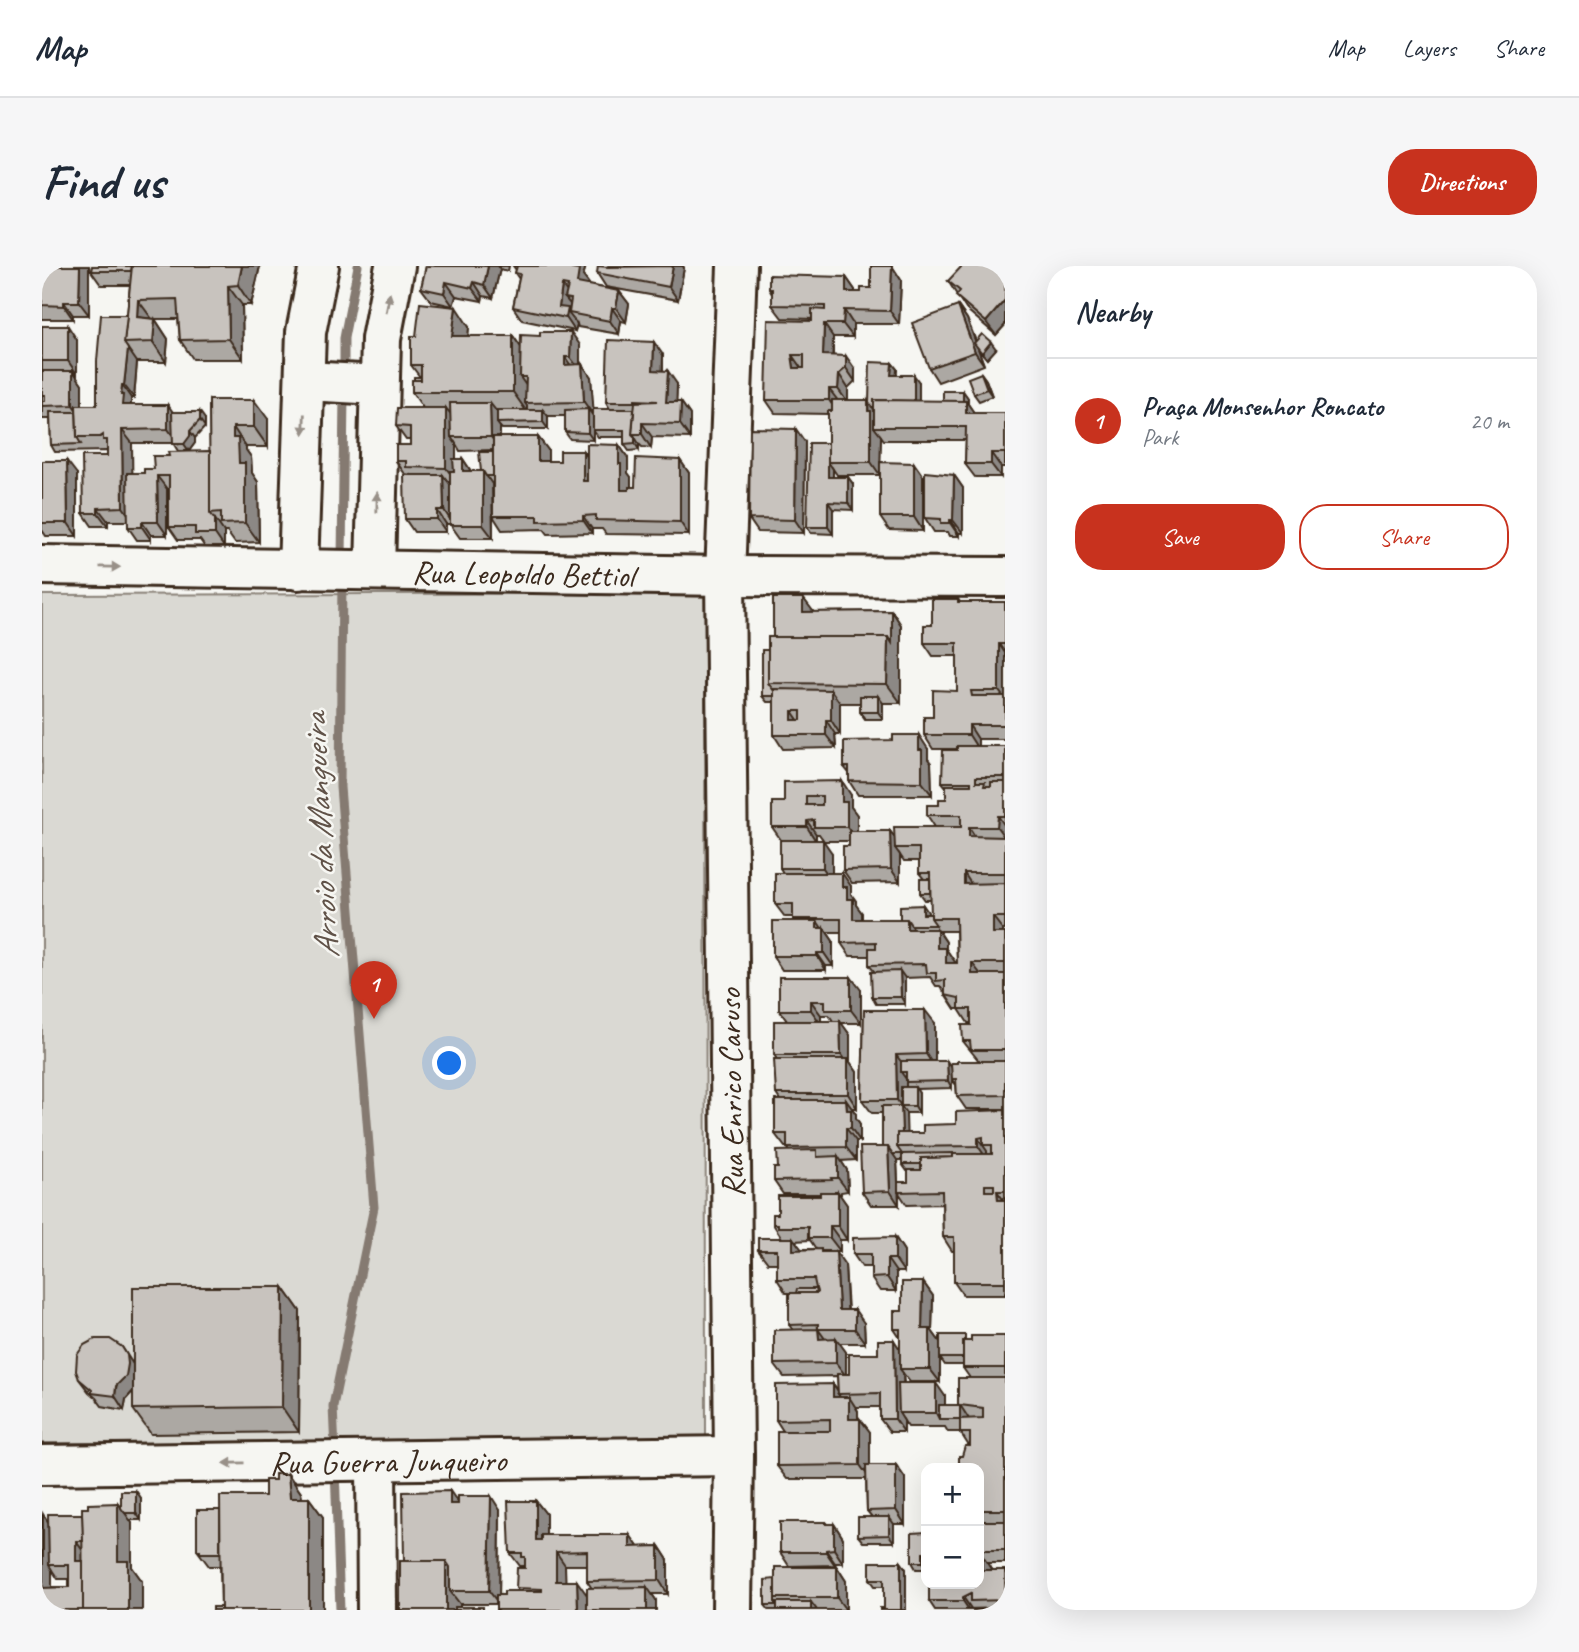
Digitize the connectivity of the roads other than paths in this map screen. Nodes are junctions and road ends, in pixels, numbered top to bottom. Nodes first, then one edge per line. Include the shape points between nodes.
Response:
1 (319, 266) edge
2 (395, 266) edge
3 (737, 266) edge
4 (343, 383) junction
5 (42, 565) edge
6 (338, 570) junction
7 (725, 576) junction
8 (1005, 577) edge
9 (734, 1456) junction
10 (376, 1461) junction
11 (42, 1465) edge
12 (377, 1610) edge
13 (732, 1610) edge

1 - 4 street via 306,332
4 -> 2 street via 381,339
3 - 7 street, Rua Enrico Caruso
4 -> 6 street
6 -> 4 street
5 -> 6 street, Rua Leopoldo Bettiol
6 - 7 street, Rua Leopoldo Bettiol
7 - 8 street, Rua Leopoldo Bettiol
7 - 9 street, Rua Enrico Caruso
9 - 10 street, Rua Guerra Junqueiro
9 - 13 street, Rua Enrico Caruso
10 -> 11 street, Rua Guerra Junqueiro
10 - 12 street

